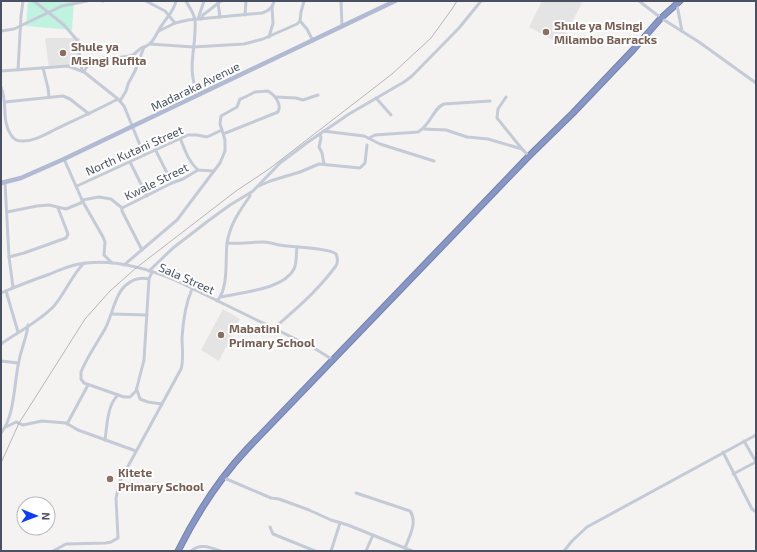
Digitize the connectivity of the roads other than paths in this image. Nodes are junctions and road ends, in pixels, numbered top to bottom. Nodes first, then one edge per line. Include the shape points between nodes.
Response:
1 (23, 1) edge
2 (34, 1) edge
3 (66, 1) edge
4 (87, 1) edge
5 (146, 1) edge
6 (176, 1) edge
7 (186, 1) edge
8 (204, 1) edge
9 (246, 1) edge
10 (274, 1) edge
11 (304, 1) edge
12 (341, 1) edge
13 (395, 1) edge
14 (481, 1) edge
15 (639, 1) edge
16 (219, 2) edge
17 (679, 3) edge
18 (62, 6) junction
19 (272, 7) junction
20 (48, 12) junction
21 (169, 14) junction
22 (245, 15) junction
23 (220, 17) junction
24 (661, 18) junction
25 (198, 19) junction
26 (300, 21) junction
27 (175, 23) junction
28 (20, 26) junction
29 (342, 26) junction
30 (1, 31) edge
31 (682, 31) junction
32 (157, 32) junction
33 (269, 37) junction
34 (312, 40) junction
35 (150, 44) junction
36 (193, 46) junction
37 (144, 47) junction
38 (43, 68) junction
39 (18, 70) junction
40 (1, 71) edge
41 (83, 71) junction
42 (756, 83) edge
43 (1, 87) edge
44 (199, 95) junction
45 (318, 95) dead end
46 (49, 97) junction
47 (276, 97) junction
48 (506, 97) dead end
49 (376, 98) junction
50 (119, 100) junction
51 (5, 102) junction
52 (490, 102) dead end
53 (89, 114) junction
54 (391, 115) dead end
55 (1, 122) edge
56 (6, 124) junction
57 (131, 127) junction
58 (424, 129) junction
59 (323, 131) junction
60 (222, 132) junction
61 (320, 134) junction
62 (180, 138) junction
63 (369, 138) junction
64 (367, 145) dead end
65 (155, 149) junction
66 (522, 149) junction
67 (144, 155) junction
68 (528, 156) junction
69 (64, 159) junction
70 (434, 161) dead end
71 (130, 162) junction
72 (324, 164) junction
73 (198, 170) junction
74 (214, 171) junction
75 (3, 182) edge
76 (172, 183) junction
77 (77, 186) junction
78 (259, 186) junction
79 (250, 194) junction
80 (147, 196) junction
81 (83, 201) junction
82 (58, 208) junction
83 (122, 208) junction
84 (6, 212) junction
85 (227, 243) junction
86 (297, 247) junction
87 (142, 250) junction
88 (9, 257) junction
89 (84, 263) junction
90 (112, 263) junction
91 (124, 265) junction
92 (151, 271) junction
93 (149, 278) junction
94 (13, 287) junction
95 (192, 289) junction
96 (6, 291) junction
97 (1, 293) edge
98 (221, 297) junction
99 (217, 301) junction
100 (112, 314) junction
101 (147, 315) junction
102 (28, 325) junction
103 (273, 329) junction
104 (18, 332) junction
105 (1, 344) edge
106 (333, 360) junction
107 (1, 361) edge
108 (18, 363) junction
109 (88, 385) junction
110 (137, 390) junction
111 (118, 395) junction
112 (162, 404) junction
113 (67, 424) junction
114 (6, 427) junction
115 (1, 433) edge
116 (756, 435) edge
117 (105, 440) junction
118 (744, 441) junction
119 (136, 451) junction
120 (722, 452) junction
121 (756, 462) edge
122 (733, 474) junction
123 (222, 477) junction
124 (356, 493) dead end
125 (756, 512) edge
126 (340, 524) junction
127 (270, 527) dead end
128 (373, 535) junction
129 (405, 548) junction
130 (53, 551) edge
131 (178, 551) edge
132 (191, 551) edge
133 (220, 551) edge
134 (315, 551) edge
135 (331, 551) edge
136 (366, 551) edge
137 (412, 551) edge
138 (564, 551) edge

1 - 28 street
2 - 20 street
3 - 18 street
4 - 18 street
5 - 21 street
6 - 21 street
7 - 25 street
8 - 25 street
9 - 22 street
10 - 19 street
11 - 26 street
12 - 29 street
13 - 29 main road, Madaraka Avenue
14 - 49 street via 459,28 416,72
15 - 24 street
16 - 23 street
16 - 25 street
17 - 24 highway
17 - 31 street
18 - 20 street
19 - 22 street via 262,13
19 - 33 street via 273,23
20 - 28 street
20 - 41 street via 64,25 76,40
21 - 27 street
21 - 32 street
22 - 23 street
23 - 25 street
24 - 31 street
24 - 68 highway via 573,113
25 - 27 street
25 - 36 street
26 - 33 street
26 - 34 street
27 - 32 street
28 - 30 street
28 - 39 street
29 - 34 main road, Madaraka Avenue
31 - 42 street
32 - 35 street
33 - 36 street via 244,44
34 - 44 main road, Madaraka Avenue
35 - 36 street
35 - 37 street
36 - 44 street via 191,75
37 - 41 street via 134,54 121,58 93,60
37 - 50 street via 136,70
38 - 39 street
38 - 41 street via 68,66
38 - 46 street
39 - 40 street
41 - 50 street
43 - 51 street
44 - 57 main road, Madaraka Avenue
45 - 47 street via 304,100
46 - 51 street
46 - 53 street via 63,96
47 - 60 street, North Kutani Street via 280,107 278,112
47 - 60 street via 266,90 240,99 237,107 221,116
48 - 66 street via 498,109 497,118
49 - 54 street
49 - 59 street
50 - 53 street
50 - 57 street via 124,106
51 - 56 street
52 - 58 street via 440,105
53 - 56 street via 45,135 23,141 15,139
55 - 56 street
57 - 67 street
57 - 69 main road, Madaraka Avenue
58 - 63 street
58 - 66 street via 452,131 467,137 488,139
59 - 61 street
59 - 63 street
60 - 62 street, North Kutani Street via 207,137 194,134
60 - 74 street via 225,151
61 - 72 street via 319,147
61 - 78 street via 280,163
62 - 65 street, North Kutani Street
62 - 73 street via 190,162
63 - 70 street via 408,154
64 - 72 street via 365,163 360,168
65 - 67 street, North Kutani Street
65 - 76 street
66 - 68 street
67 - 71 street, North Kutani Street
68 - 106 highway
69 - 75 main road, Madaraka Avenue via 26,176
69 - 77 street
71 - 77 street, North Kutani Street
71 - 80 street
72 - 78 street
73 - 74 street
73 - 76 street, Kwale Street
74 - 87 street via 177,220
75 - 84 street
76 - 80 street, Kwale Street
77 - 81 street
78 - 79 street
79 - 85 street via 238,212
79 - 92 street via 230,205 173,248
80 - 83 street, Kwale Street
81 - 82 street via 66,209
81 - 83 street via 99,197 111,198
81 - 90 street via 104,240 104,253
82 - 84 street via 49,205
82 - 88 street via 68,234 66,238
83 - 87 street, Kwale Street
84 - 88 street
85 - 86 street via 264,242
85 - 98 street via 227,263
86 - 98 street via 294,268 277,283
86 - 103 street via 334,252 337,264 320,287
87 - 91 street
88 - 94 street
89 - 90 street, Sala Street
89 - 94 street, Sala Street
89 - 102 street via 53,306
90 - 91 street, Sala Street
91 - 92 street, Sala Street
92 - 93 street
92 - 95 street, Sala Street
93 - 100 street via 137,279 127,284 121,291
93 - 101 street
94 - 96 street, Sala Street
95 - 99 street, Sala Street
95 - 112 street via 183,320 182,367
96 - 97 street, Sala Street
96 - 104 street
98 - 99 street
99 - 103 street, Sala Street
100 - 101 street
100 - 109 street via 81,372 81,380
101 - 110 street via 144,360
102 - 104 street
102 - 108 street
103 - 106 street, Sala Street
104 - 105 street
106 - 123 highway
107 - 108 street
108 - 114 street
109 - 111 street
109 - 113 street
110 - 111 street via 130,397
110 - 112 street via 140,399
111 - 117 street via 109,415
112 - 119 street
113 - 114 street via 42,421 23,425 16,422
113 - 117 street
114 - 115 street
116 - 118 street
117 - 119 street
118 - 120 street
118 - 121 street
119 - 130 street via 121,478 116,497 118,538 106,543 66,544
120 - 122 street
120 - 138 street via 587,526
121 - 122 street
122 - 125 street
123 - 126 street
123 - 131 highway
124 - 129 street via 410,511 414,518
126 - 128 street
126 - 135 street
127 - 134 street via 273,534
128 - 129 street
128 - 136 street
129 - 137 street
132 - 133 street via 205,546

